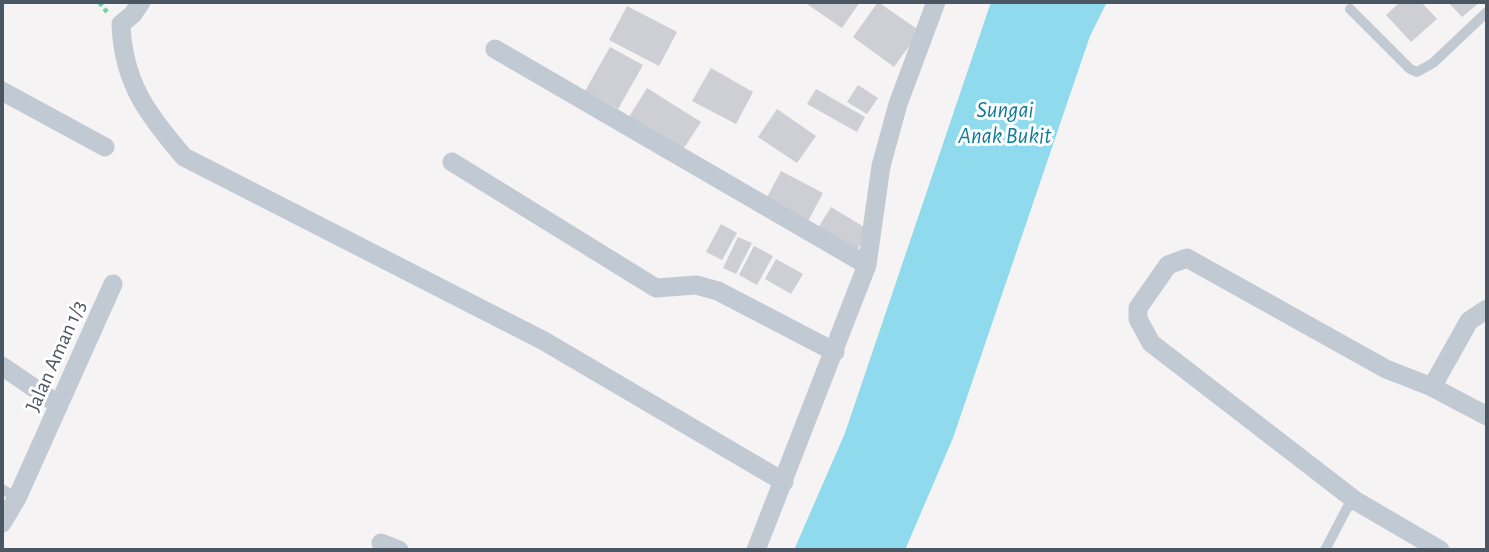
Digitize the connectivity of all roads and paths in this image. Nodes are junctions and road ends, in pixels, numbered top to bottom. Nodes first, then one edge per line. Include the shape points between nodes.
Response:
1 (141, 2) edge
2 (936, 2) edge
3 (1350, 9) dead end
4 (1487, 12) edge
5 (495, 49) dead end
6 (2, 91) edge
7 (105, 147) dead end
8 (452, 162) dead end
9 (867, 265) junction
10 (113, 284) dead end
11 (1487, 309) edge
12 (835, 352) junction
13 (2, 366) edge
14 (1432, 387) junction
15 (59, 405) junction
16 (1487, 416) edge
17 (784, 482) junction
18 (9, 493) edge
19 (1356, 500) junction
20 (2, 523) edge
21 (756, 550) edge
22 (1325, 550) edge
23 (1440, 550) edge

1 - 17 street via 121,24 122,56 158,127 184,157 544,341
2 - 9 street via 898,104 881,166
3 - 4 lane via 1417,72 1426,69
5 - 9 street
6 - 7 street
8 - 12 street via 656,288 696,285 718,291
9 - 12 street
10 - 15 street, Jalan Aman 1/3
11 - 14 street via 1469,321
12 - 17 street
13 - 15 street
14 - 16 street
14 - 19 street via 1386,369 1187,258 1168,265 1138,308 1138,319 1151,343
15 - 18 street, Jalan Aman 1/3
17 - 21 street
18 - 20 street, Jalan Aman 1/3
19 - 22 lane
19 - 23 street

